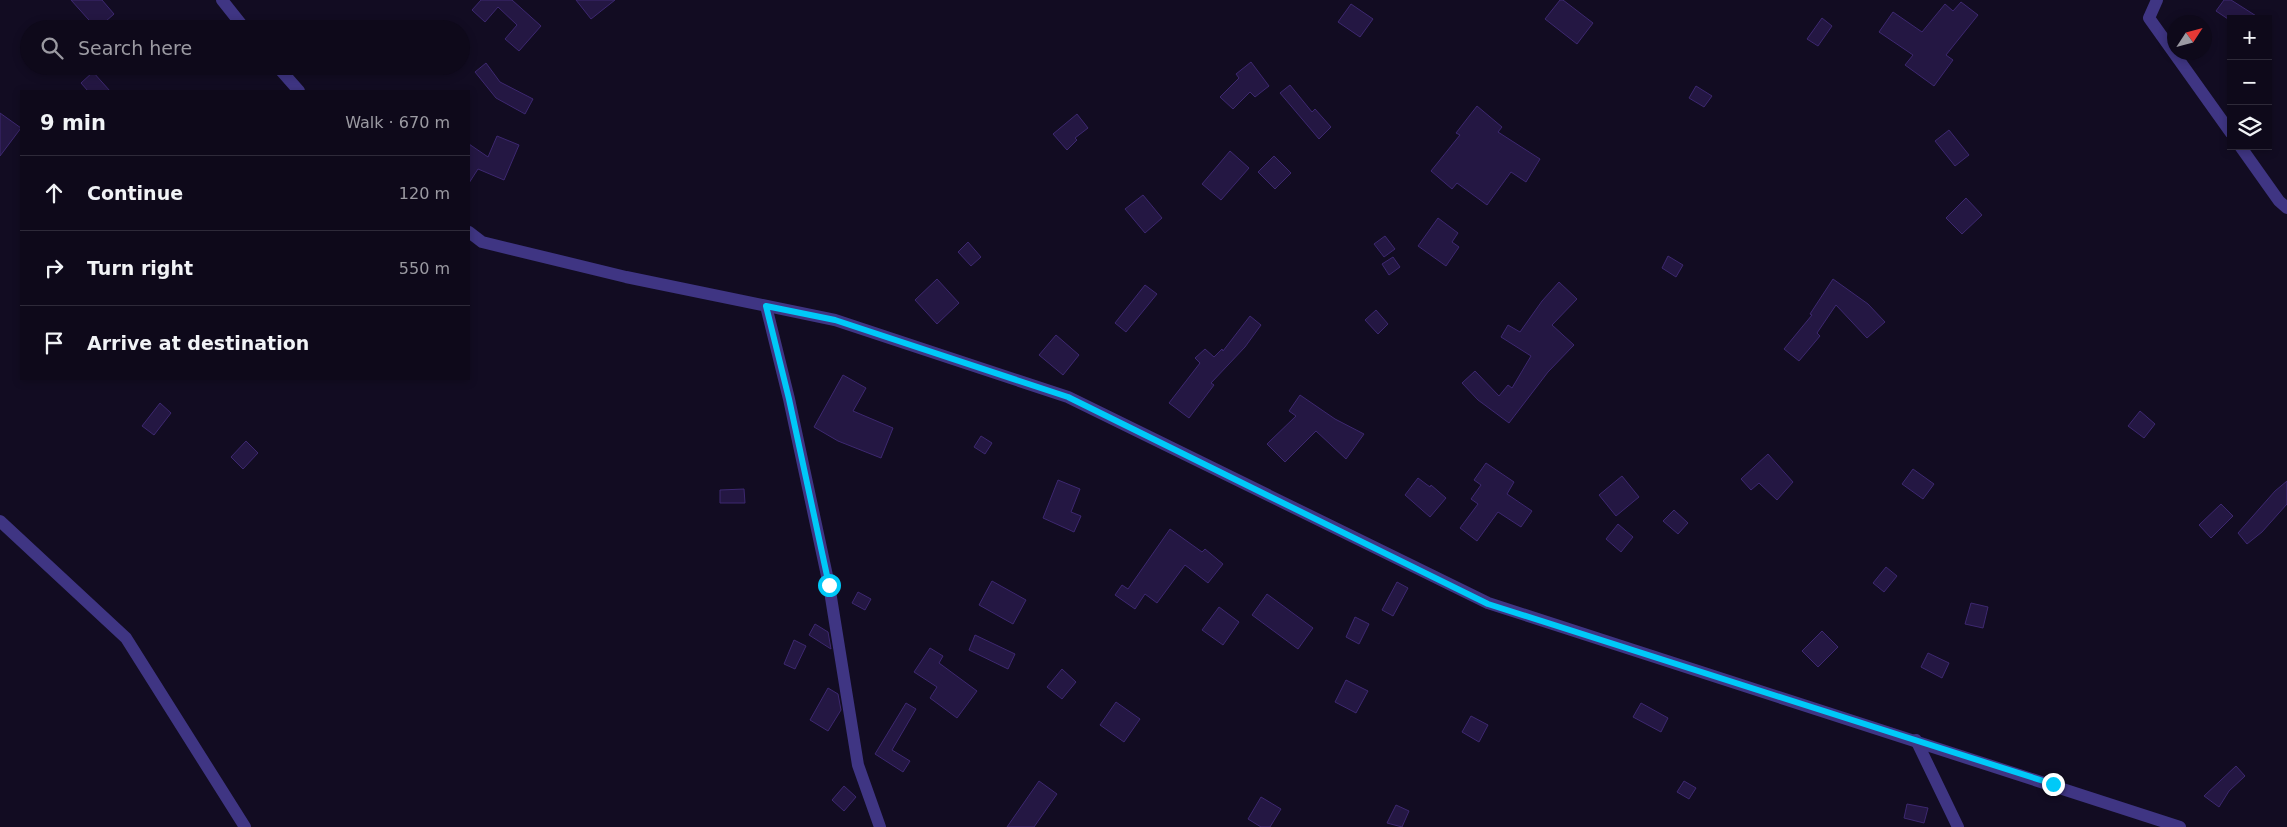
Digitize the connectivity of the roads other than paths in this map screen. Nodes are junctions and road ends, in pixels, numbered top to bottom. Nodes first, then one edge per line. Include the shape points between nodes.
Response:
1 (222, 0) edge
2 (2156, 0) edge
3 (238, 20) edge
4 (285, 75) edge
5 (298, 90) edge
6 (2227, 127) edge
7 (2243, 150) edge
8 (2287, 208) edge
9 (470, 233) edge
10 (766, 306) junction
11 (0, 521) edge
12 (1916, 740) junction
13 (245, 827) edge
14 (880, 827) edge
15 (1958, 827) edge
16 (2180, 827) edge

1 - 3 street
2 - 6 street via 2149,18
4 - 5 street
7 - 8 street
9 - 10 street via 482,242
10 - 12 street via 835,320 1068,397 1488,604
10 - 14 street via 829,585 858,765
11 - 13 street via 126,638
12 - 15 street
12 - 16 street

